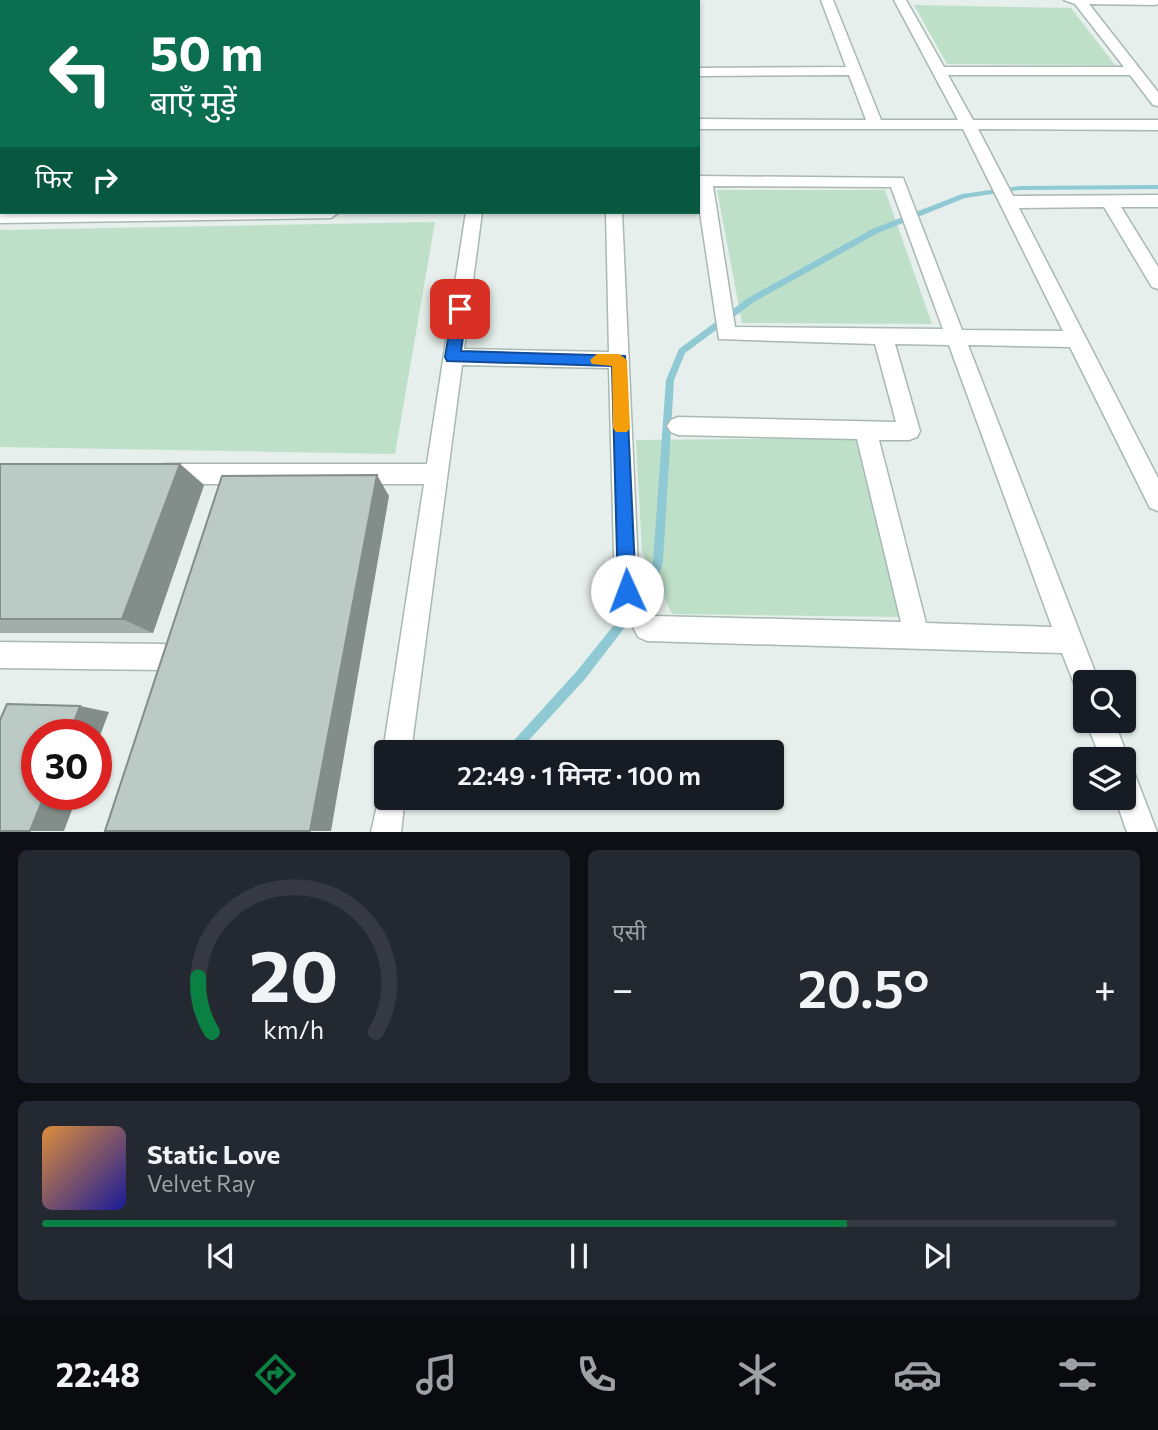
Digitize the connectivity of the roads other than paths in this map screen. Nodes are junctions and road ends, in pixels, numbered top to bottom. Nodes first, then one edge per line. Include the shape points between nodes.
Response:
1 (827, 0) edge
2 (900, 0) edge
3 (1068, 0) edge
4 (1079, 0) edge
5 (1156, 1) edge
6 (855, 71) junction
7 (939, 71) junction
8 (1134, 71) junction
9 (700, 72) edge
10 (1158, 102) edge
11 (700, 124) edge
12 (875, 124) junction
13 (968, 124) junction
14 (1158, 125) edge
15 (701, 181) edge
16 (1003, 193) junction
17 (1109, 201) junction
18 (1158, 201) edge
19 (221, 214) edge
20 (474, 214) edge
21 (614, 214) edge
22 (0, 218) edge
23 (1158, 282) edge
24 (883, 337) junction
25 (955, 337) junction
26 (1076, 339) junction
27 (453, 357) junction
28 (619, 360) junction
29 (678, 426) dead end
30 (866, 430) junction
31 (145, 474) edge
32 (225, 474) junction
33 (436, 474) junction
34 (216, 500) edge
35 (1158, 501) edge
36 (173, 631) edge
37 (916, 634) junction
38 (1070, 640) junction
39 (0, 655) edge
40 (164, 657) junction
41 (1081, 670) edge
42 (156, 682) edge
43 (399, 740) edge
44 (389, 810) edge
45 (1134, 810) edge
46 (386, 831) edge
47 (1142, 831) edge

1 - 6 street
2 - 7 street
3 - 4 street
4 - 5 street
4 - 8 street
6 - 9 street
6 - 12 street
7 - 8 street
7 - 13 street
8 - 10 street
11 - 12 street
12 - 13 street
13 - 14 street
13 - 16 street
15 - 24 street via 726,334
15 - 25 street via 897,182
16 - 17 street
16 - 26 street
17 - 18 street
17 - 23 street
19 - 22 street
20 - 27 street
21 - 28 street
24 - 25 street
24 - 30 street via 909,431
25 - 26 street
25 - 38 street
26 - 35 street
27 - 28 street
27 - 33 street
28 - 37 street via 627,591 647,628
29 - 30 street
30 - 37 street
31 - 32 street
32 - 33 street
32 - 34 street
33 - 43 street
36 - 40 street
37 - 38 street
38 - 41 street
39 - 40 street
40 - 42 street
44 - 46 street
45 - 47 street

